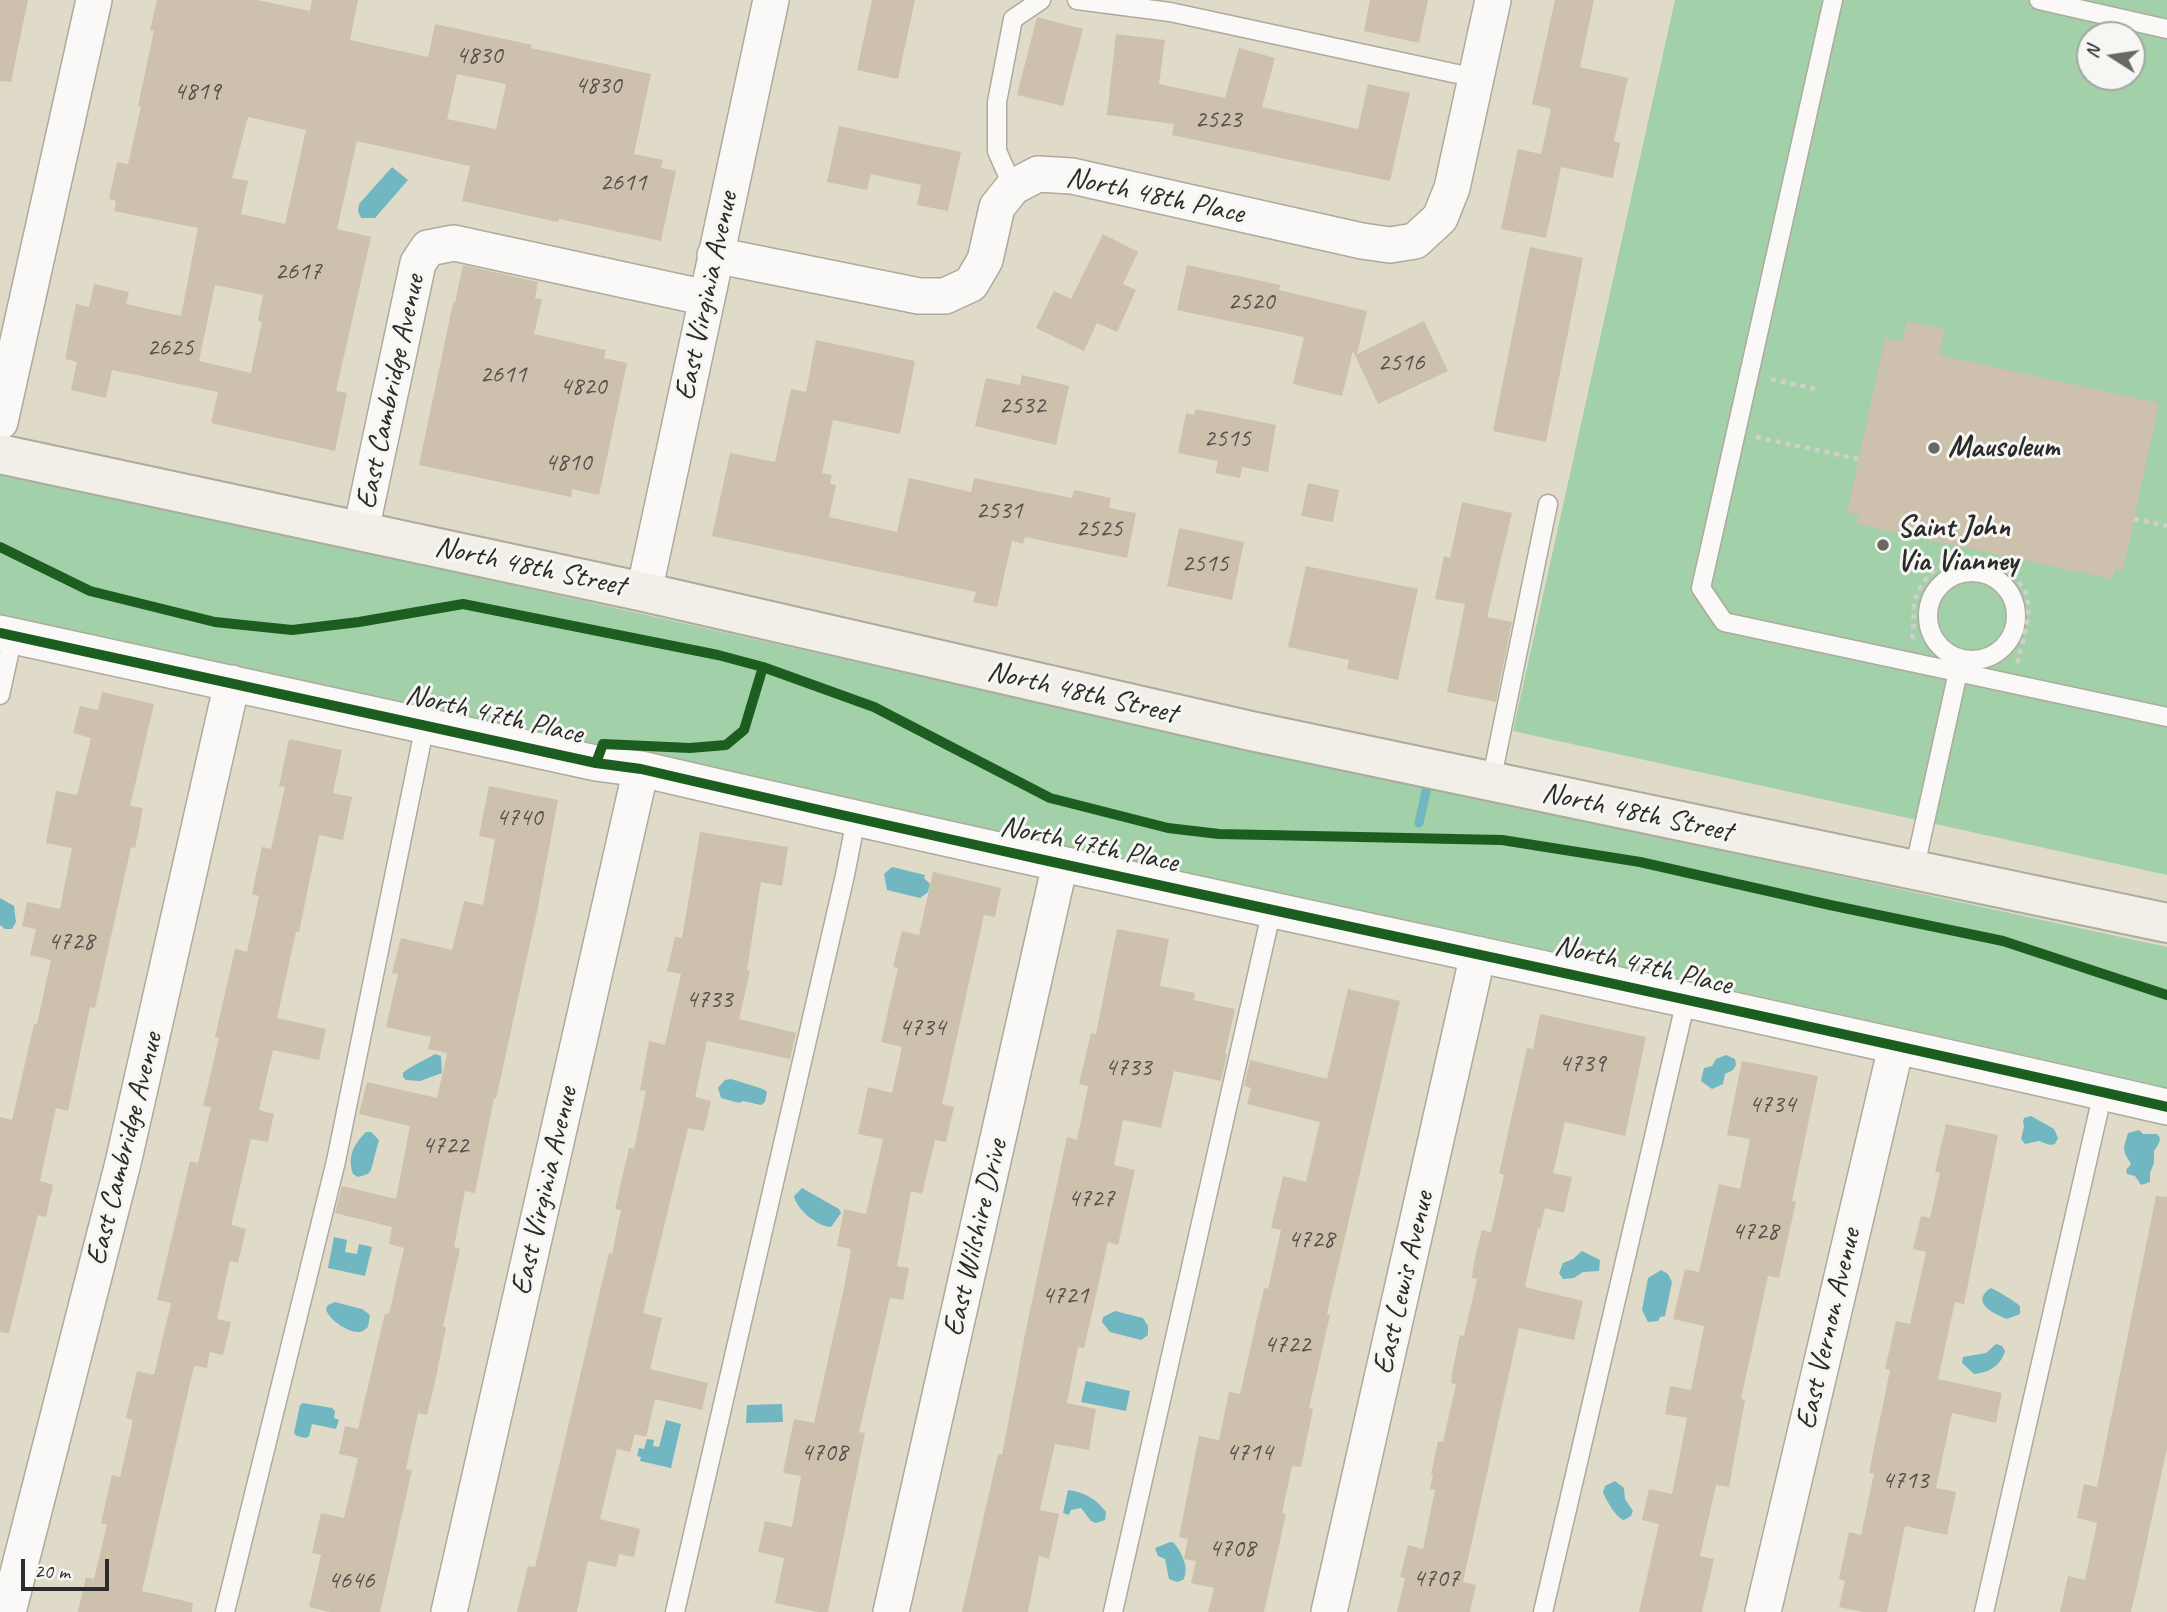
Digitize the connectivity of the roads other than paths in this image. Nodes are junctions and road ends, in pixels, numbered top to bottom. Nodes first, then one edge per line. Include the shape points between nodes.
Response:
1 (94, 0) edge
2 (771, 0) edge
3 (1041, 0) edge
4 (1077, 0) edge
5 (1493, 0) edge
6 (1833, 0) edge
7 (2039, 0) edge
8 (2167, 29) edge
9 (1476, 78) junction
10 (1013, 187) junction
11 (715, 255) junction
12 (707, 298) junction
13 (0, 422) edge
14 (0, 454) edge
15 (1548, 504) dead end
16 (361, 530) junction
17 (645, 592) junction
18 (6, 635) edge
19 (1959, 665) junction
20 (232, 683) junction
21 (0, 695) edge
22 (2167, 717) edge
23 (425, 725) junction
24 (641, 769) junction
25 (1491, 782) junction
26 (856, 819) junction
27 (1060, 864) junction
28 (1914, 871) junction
29 (1272, 909) junction
30 (2167, 923) edge
31 (1478, 954) junction
32 (1686, 1000) junction
33 (1896, 1047) junction
34 (2103, 1092) junction
35 (2167, 1107) edge
36 (8, 1612) edge
37 (225, 1612) edge
38 (449, 1612) edge
39 (676, 1612) edge
40 (891, 1612) edge
41 (1114, 1612) edge
42 (1329, 1612) edge
43 (1543, 1612) edge
44 (1763, 1612) edge
45 (1984, 1612) edge

1 - 13 street
2 - 11 street, East Virginia Avenue
3 - 10 lane via 1013,19 997,102 997,151
4 - 9 lane via 1170,12
5 - 9 street
6 - 19 lane via 1701,587 1724,622 1908,660
7 - 8 lane
9 - 10 street, North 48th Place via 1452,188 1440,218 1415,241 1390,245 1363,241 1072,176 1038,174
10 - 11 street via 997,207 985,260 971,284 944,296 919,296
11 - 12 street, East Virginia Avenue
12 - 16 street, East Cambridge Avenue via 454,243 428,248 418,263
12 - 17 street, East Virginia Avenue
14 - 16 street, North 48th Street
15 - 25 lane
16 - 17 street, North 48th Street
17 - 25 street, North 48th Street
18 - 20 street, North 47th Place
18 - 21 lane
19 - 19 lane via 1991,656 2012,634 2015,604 2008,589 1984,573 1956,574 1944,581 1929,604 1930,632
19 - 22 lane via 2013,683
19 - 28 lane
20 - 23 street, North 47th Place
20 - 36 street, East Cambridge Avenue via 123,1163
23 - 24 street, North 47th Place
23 - 37 lane via 336,1161
24 - 26 street, North 47th Place
24 - 38 street, East Virginia Avenue
25 - 28 street, North 48th Street
26 - 27 street, North 47th Place
26 - 39 lane
27 - 29 street, North 47th Place
27 - 40 street, East Wilshire Drive
28 - 30 street, North 48th Street
29 - 31 street, North 47th Place
29 - 41 lane
31 - 32 street, North 47th Place
31 - 42 street, East Lewis Avenue
32 - 33 street, North 47th Place
32 - 43 lane
33 - 34 street, North 47th Place
33 - 44 street, East Vernon Avenue
34 - 35 street, North 47th Place
34 - 45 lane

